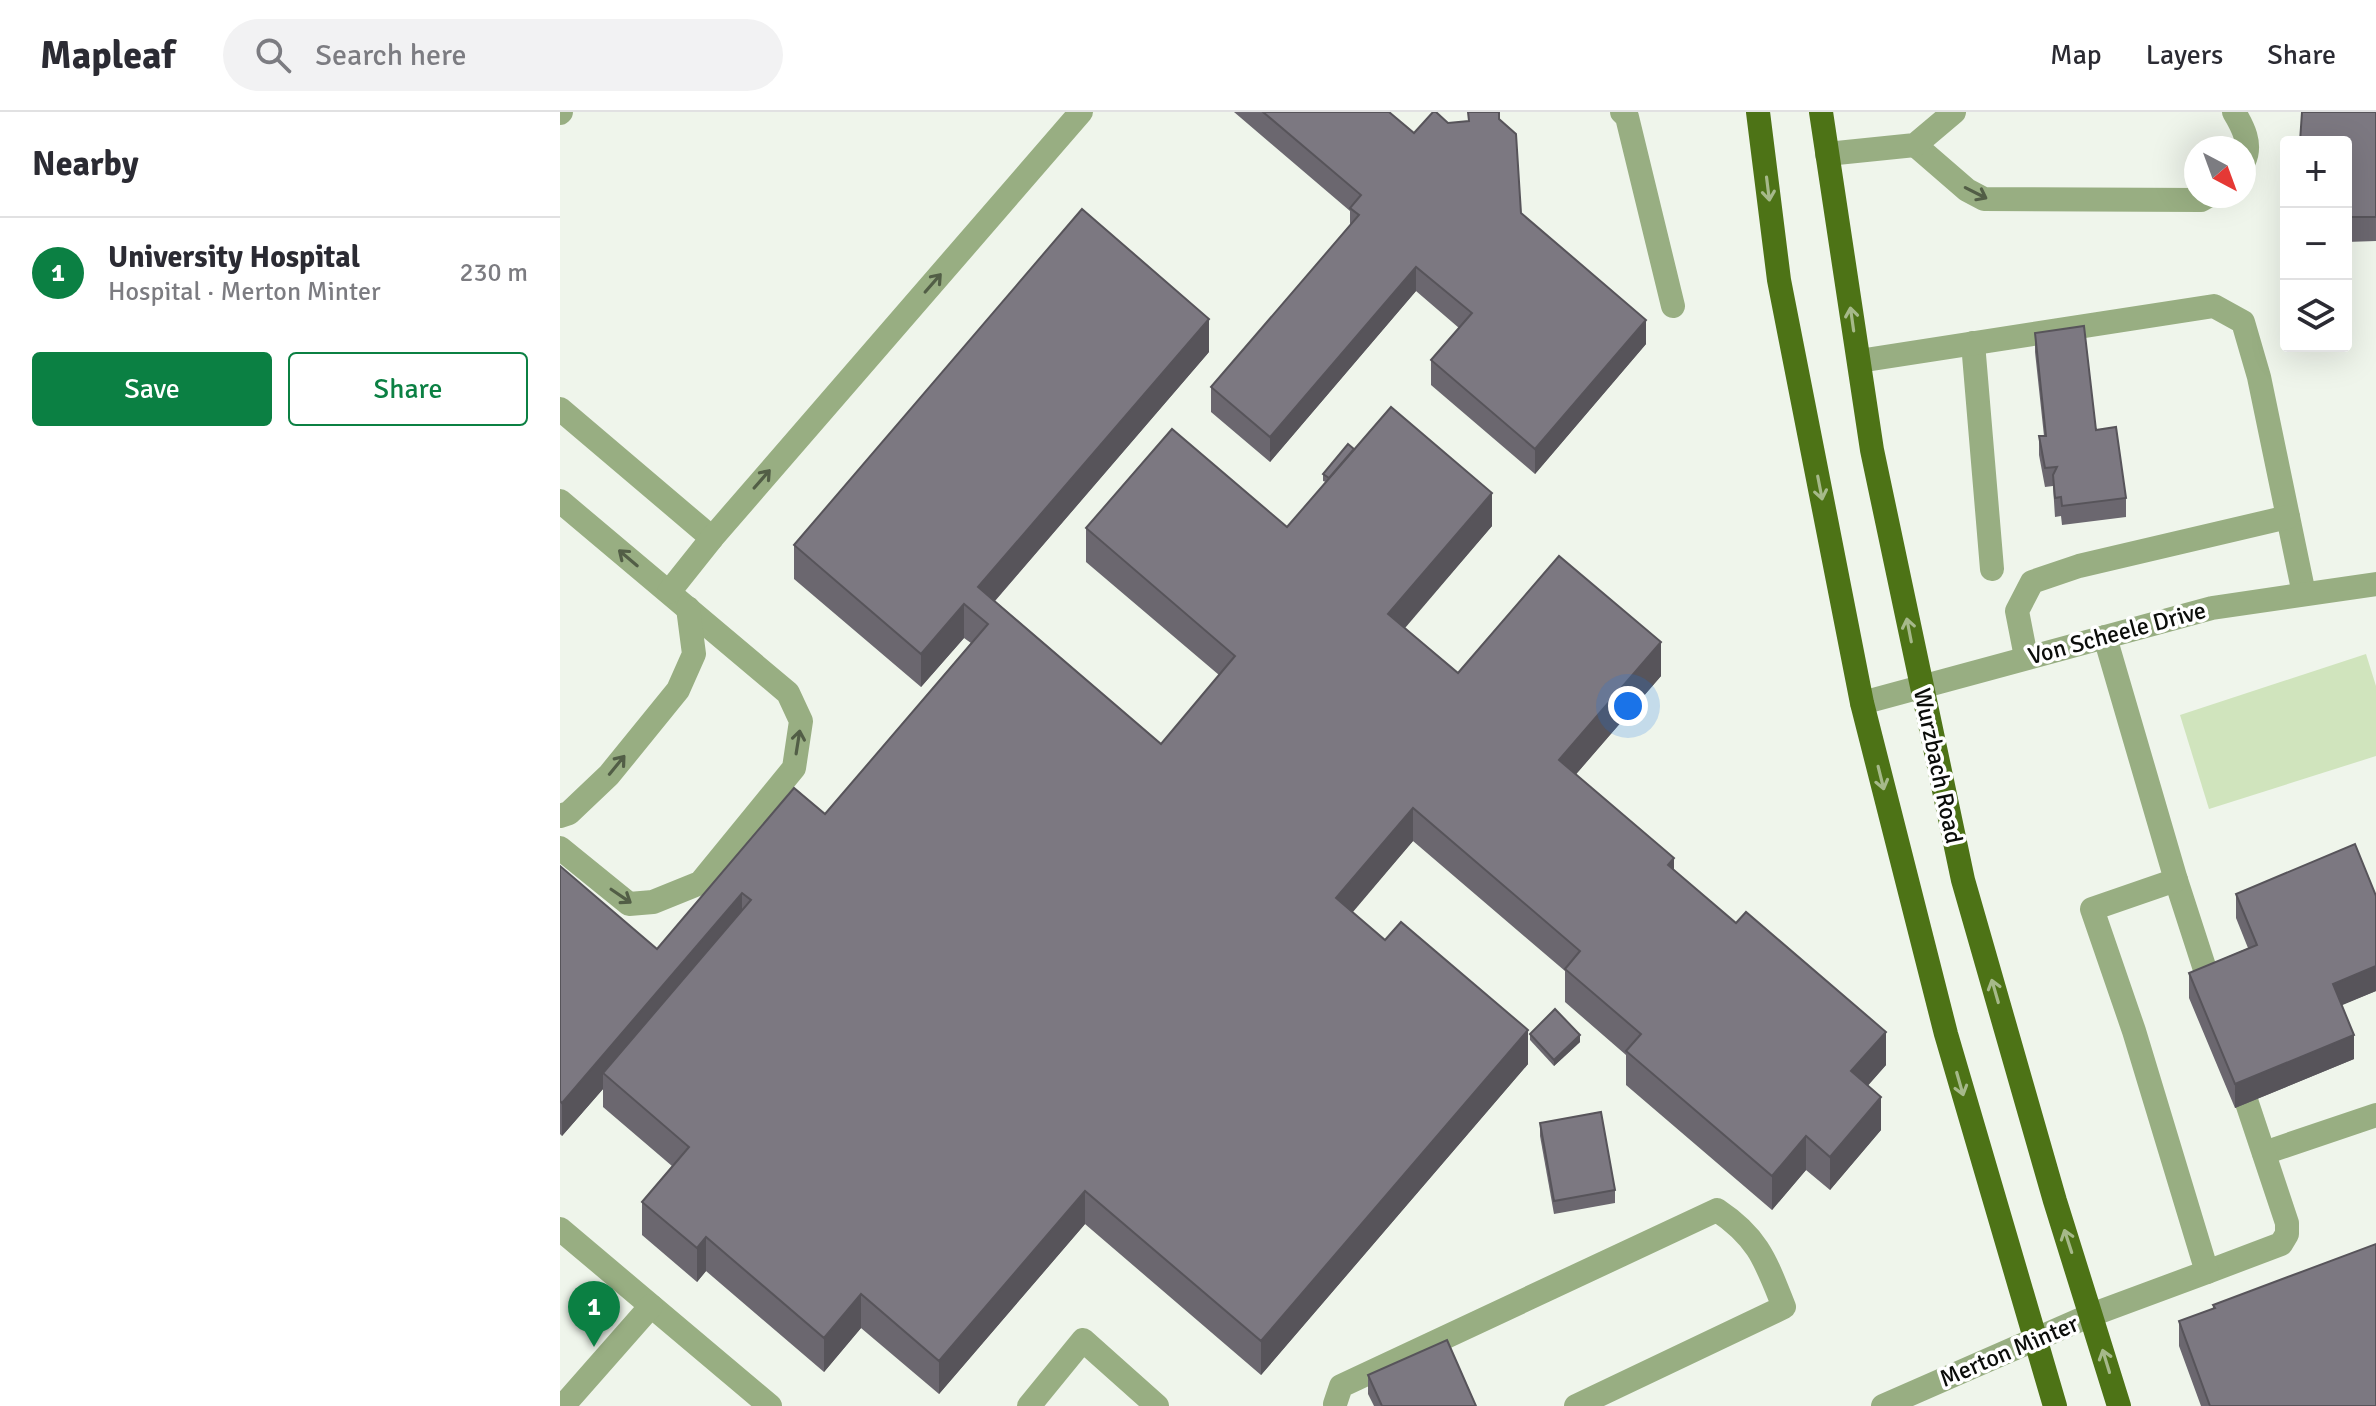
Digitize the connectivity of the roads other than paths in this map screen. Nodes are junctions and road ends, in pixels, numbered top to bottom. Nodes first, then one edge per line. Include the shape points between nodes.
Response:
1 (1081, 112) edge
2 (1758, 112) edge
3 (1821, 112) edge
4 (1954, 112) edge
5 (2234, 112) edge
6 (1626, 114) edge
7 (2245, 136) edge
8 (1915, 145) junction
9 (1827, 154) junction
10 (2184, 200) edge
11 (1673, 306) dead end
12 (1973, 343) junction
13 (1859, 361) junction
14 (560, 409) edge
15 (560, 501) edge
16 (2288, 517) junction
17 (712, 538) junction
18 (1992, 569) dead end
19 (2376, 584) edge
20 (2304, 594) junction
21 (678, 600) junction
22 (2105, 637) junction
23 (2026, 657) junction
24 (1920, 686) junction
25 (1862, 703) junction
26 (560, 816) edge
27 (560, 848) edge
28 (2176, 880) junction
29 (2211, 988) edge
30 (2247, 1103) edge
31 (2376, 1115) edge
32 (2264, 1153) junction
33 (560, 1229) edge
34 (2207, 1272) junction
35 (651, 1306) junction
36 (2091, 1315) junction
37 (2035, 1339) junction
38 (577, 1401) edge
39 (1333, 1405) edge
40 (770, 1406) edge
41 (1029, 1406) edge
42 (1157, 1406) edge
43 (1576, 1406) edge
44 (1883, 1406) edge
45 (2055, 1406) edge
46 (2119, 1406) edge

17 -> 1 street
2 -> 25 main road via 1779,280
3 - 9 main road, Wurzbach Road
4 - 8 street
5 - 7 street
6 - 11 street
8 - 9 street
8 -> 10 street via 1984,199
13 -> 9 main road, Wurzbach Road
12 - 13 street
12 - 16 street via 2214,306 2243,322
12 - 18 street
24 -> 13 main road, Wurzbach Road
14 - 17 street
21 -> 15 street
16 - 20 street
16 - 23 street via 2032,582 2017,611
17 - 21 street
19 - 20 street, Von Scheele Drive
20 - 22 street, Von Scheele Drive via 2212,608
26 -> 21 street via 609,775 678,690 694,654
27 -> 21 street via 629,904 653,902 700,883 794,768 801,721 788,693
22 - 23 street, Von Scheele Drive
22 - 28 street
23 - 24 street, Von Scheele Drive
24 - 25 street, Von Scheele Drive
36 -> 24 main road, Wurzbach Road via 1963,880
25 -> 37 main road via 1946,1034
28 - 29 street
28 - 34 street via 2092,909
30 - 32 street, Merton Minter
31 - 32 street
32 - 34 street, Merton Minter via 2287,1234 2281,1244
33 - 35 street
34 - 36 street, Merton Minter
35 - 38 street
35 - 40 street
36 - 37 street, Merton Minter
46 -> 36 main road, Wurzbach Road
37 - 44 street, Merton Minter
37 - 45 main road
39 - 43 street via 1341,1386 1717,1210 1740,1225 1762,1252 1784,1307
41 - 42 street via 1083,1340

